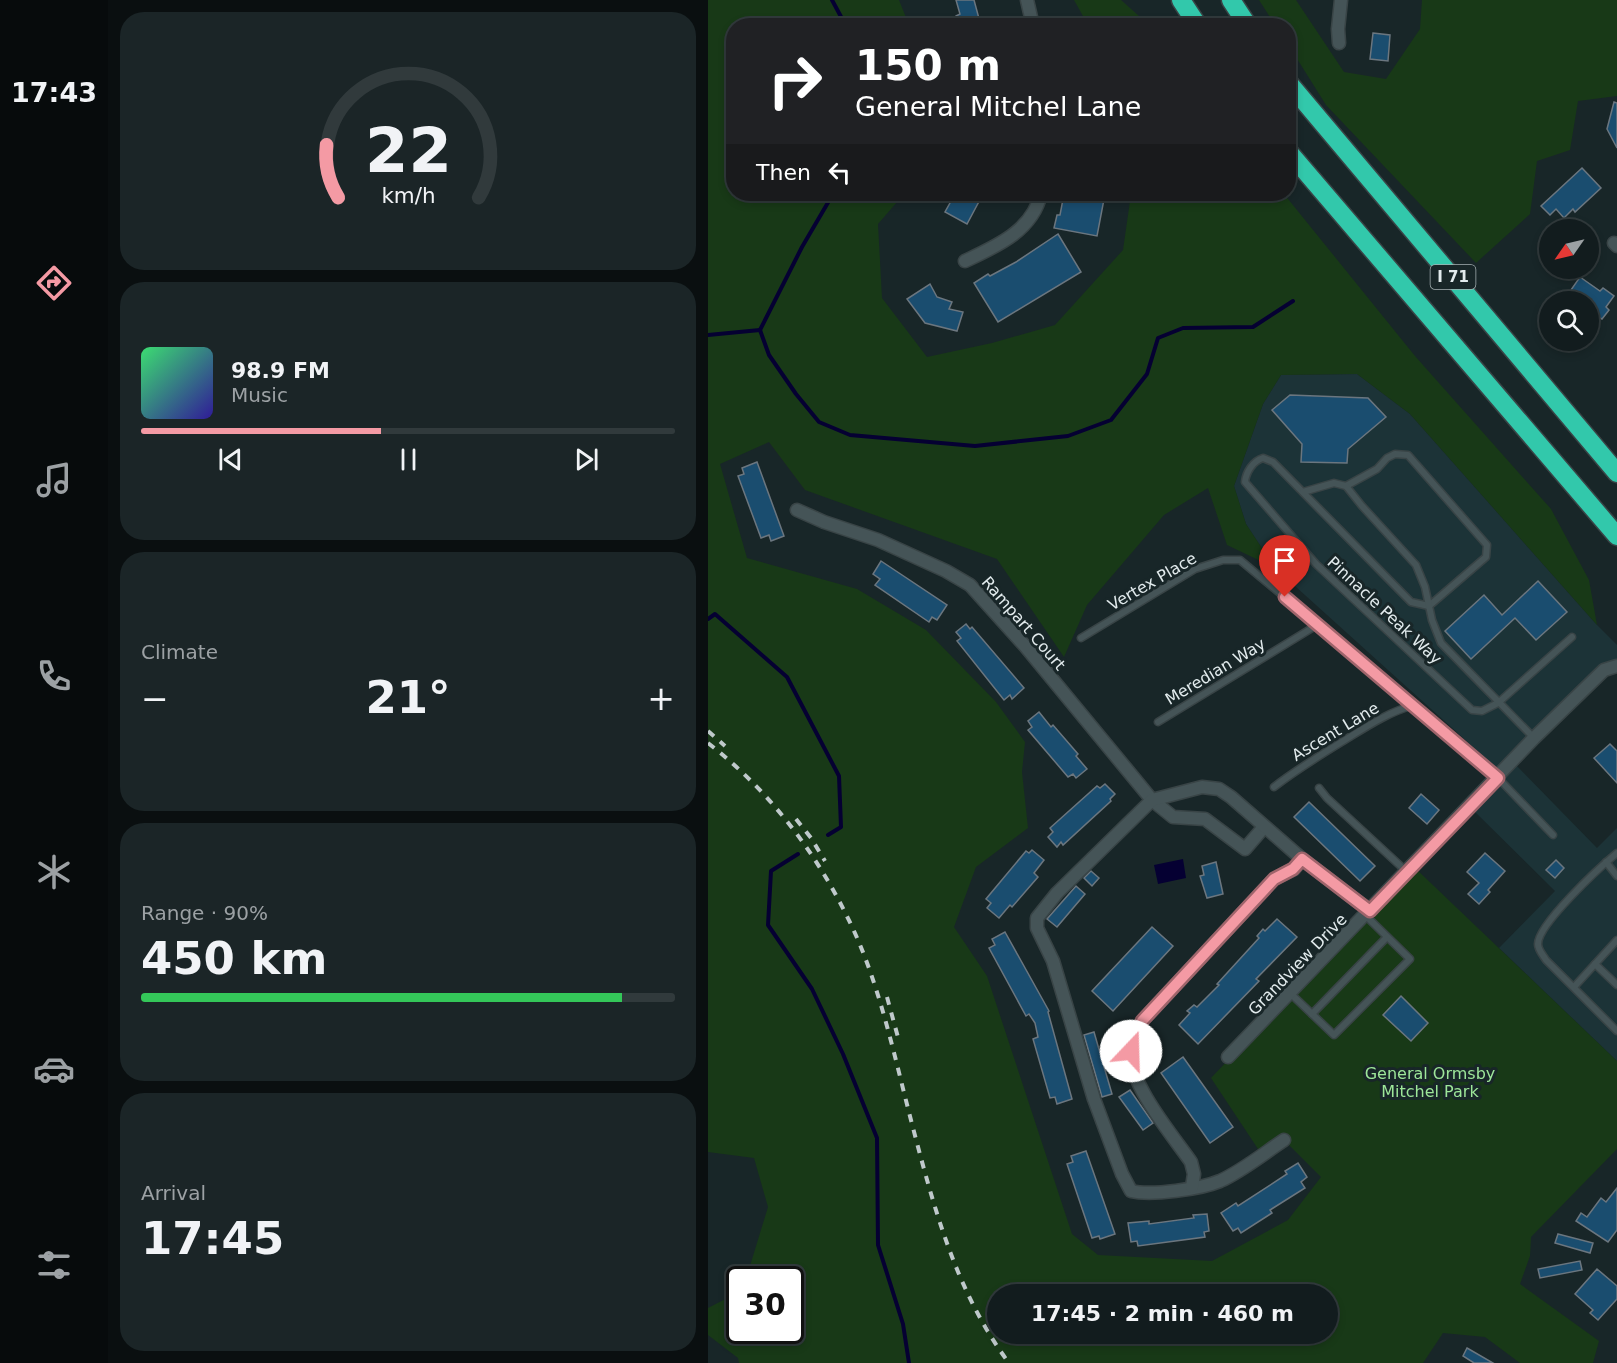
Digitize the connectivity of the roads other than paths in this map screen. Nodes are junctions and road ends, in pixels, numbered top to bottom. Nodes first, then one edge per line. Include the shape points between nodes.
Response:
1 (1027, 0) edge
2 (1181, 0) edge
3 (1231, 0) edge
4 (1341, 0) edge
5 (1031, 18) edge
6 (1193, 18) edge
7 (1243, 18) edge
8 (1339, 44) dead end
9 (1296, 92) edge
10 (1296, 160) edge
11 (1040, 201) edge
12 (964, 261) dead end
13 (1617, 473) edge
14 (1346, 486) junction
15 (1303, 492) junction
16 (797, 510) dead end
17 (1617, 536) edge
18 (1429, 606) junction
19 (1317, 625) junction
20 (1572, 637) dead end
21 (1081, 638) dead end
22 (1617, 666) edge
23 (1498, 703) junction
24 (1414, 705) junction
25 (1158, 722) dead end
26 (1534, 738) junction
27 (1498, 778) junction
28 (1274, 787) dead end
29 (1319, 788) dead end
30 (1152, 800) junction
31 (1264, 827) junction
32 (1553, 835) dead end
33 (1617, 853) edge
34 (1302, 859) junction
35 (1606, 862) junction
36 (1407, 873) junction
37 (1617, 876) edge
38 (1368, 914) junction
39 (1388, 937) junction
40 (1617, 940) edge
41 (1595, 964) junction
42 (1617, 986) edge
43 (1574, 987) junction
44 (1290, 993) junction
45 (1312, 1014) junction
46 (1617, 1031) edge
47 (1228, 1057) dead end
48 (1284, 1140) dead end
49 (1192, 1187) junction

1 - 5 street
2 - 6 highway
3 - 7 highway
4 - 8 street
9 - 13 highway, I 71
10 - 17 highway, I 71
11 - 12 street via 1026,225
14 - 15 lane via 1334,483
14 - 18 lane via 1416,565
14 - 18 lane via 1395,454 1407,456 1487,545 1486,557
15 - 18 lane, Pinnacle Peak Way via 1411,603
15 - 23 lane, Pinnacle Peak Way via 1273,462 1263,458 1257,459 1246,474 1245,482 1250,489 1316,564 1472,710 1482,711
16 - 30 street, Rampart Court via 878,540 970,585
18 - 23 lane via 1441,643
19 - 21 lane, Vertex Place via 1240,560 1223,560 1195,569
19 - 24 lane
19 - 25 lane, Meredian Way
20 - 23 lane
22 - 26 street, Grandview Drive via 1604,670
23 - 26 lane
24 - 27 lane
24 - 28 lane, Ascent Lane via 1380,719
26 - 27 street, Grandview Drive
27 - 32 lane
27 - 36 street, Grandview Drive
29 - 36 lane
30 - 31 street via 1203,787 1219,789
30 - 31 street, Rampart Court via 1173,817 1205,819 1245,849
30 - 49 street via 1056,893 1037,918 1037,927 1053,961 1094,1099 1131,1191 1144,1194
31 - 34 street
33 - 35 lane
34 - 38 street
34 - 49 street via 1274,879 1137,1031 1131,1061 1137,1082 1191,1162
35 - 37 lane
35 - 43 lane via 1565,902 1538,943 1540,951
36 - 38 street, Grandview Drive
38 - 39 lane
38 - 44 street, Grandview Drive
39 - 45 lane
39 - 45 lane via 1410,959 1334,1035
40 - 41 lane
41 - 42 lane
41 - 43 lane
43 - 46 lane
44 - 45 lane
44 - 47 street, Grandview Drive
48 - 49 street via 1219,1181

